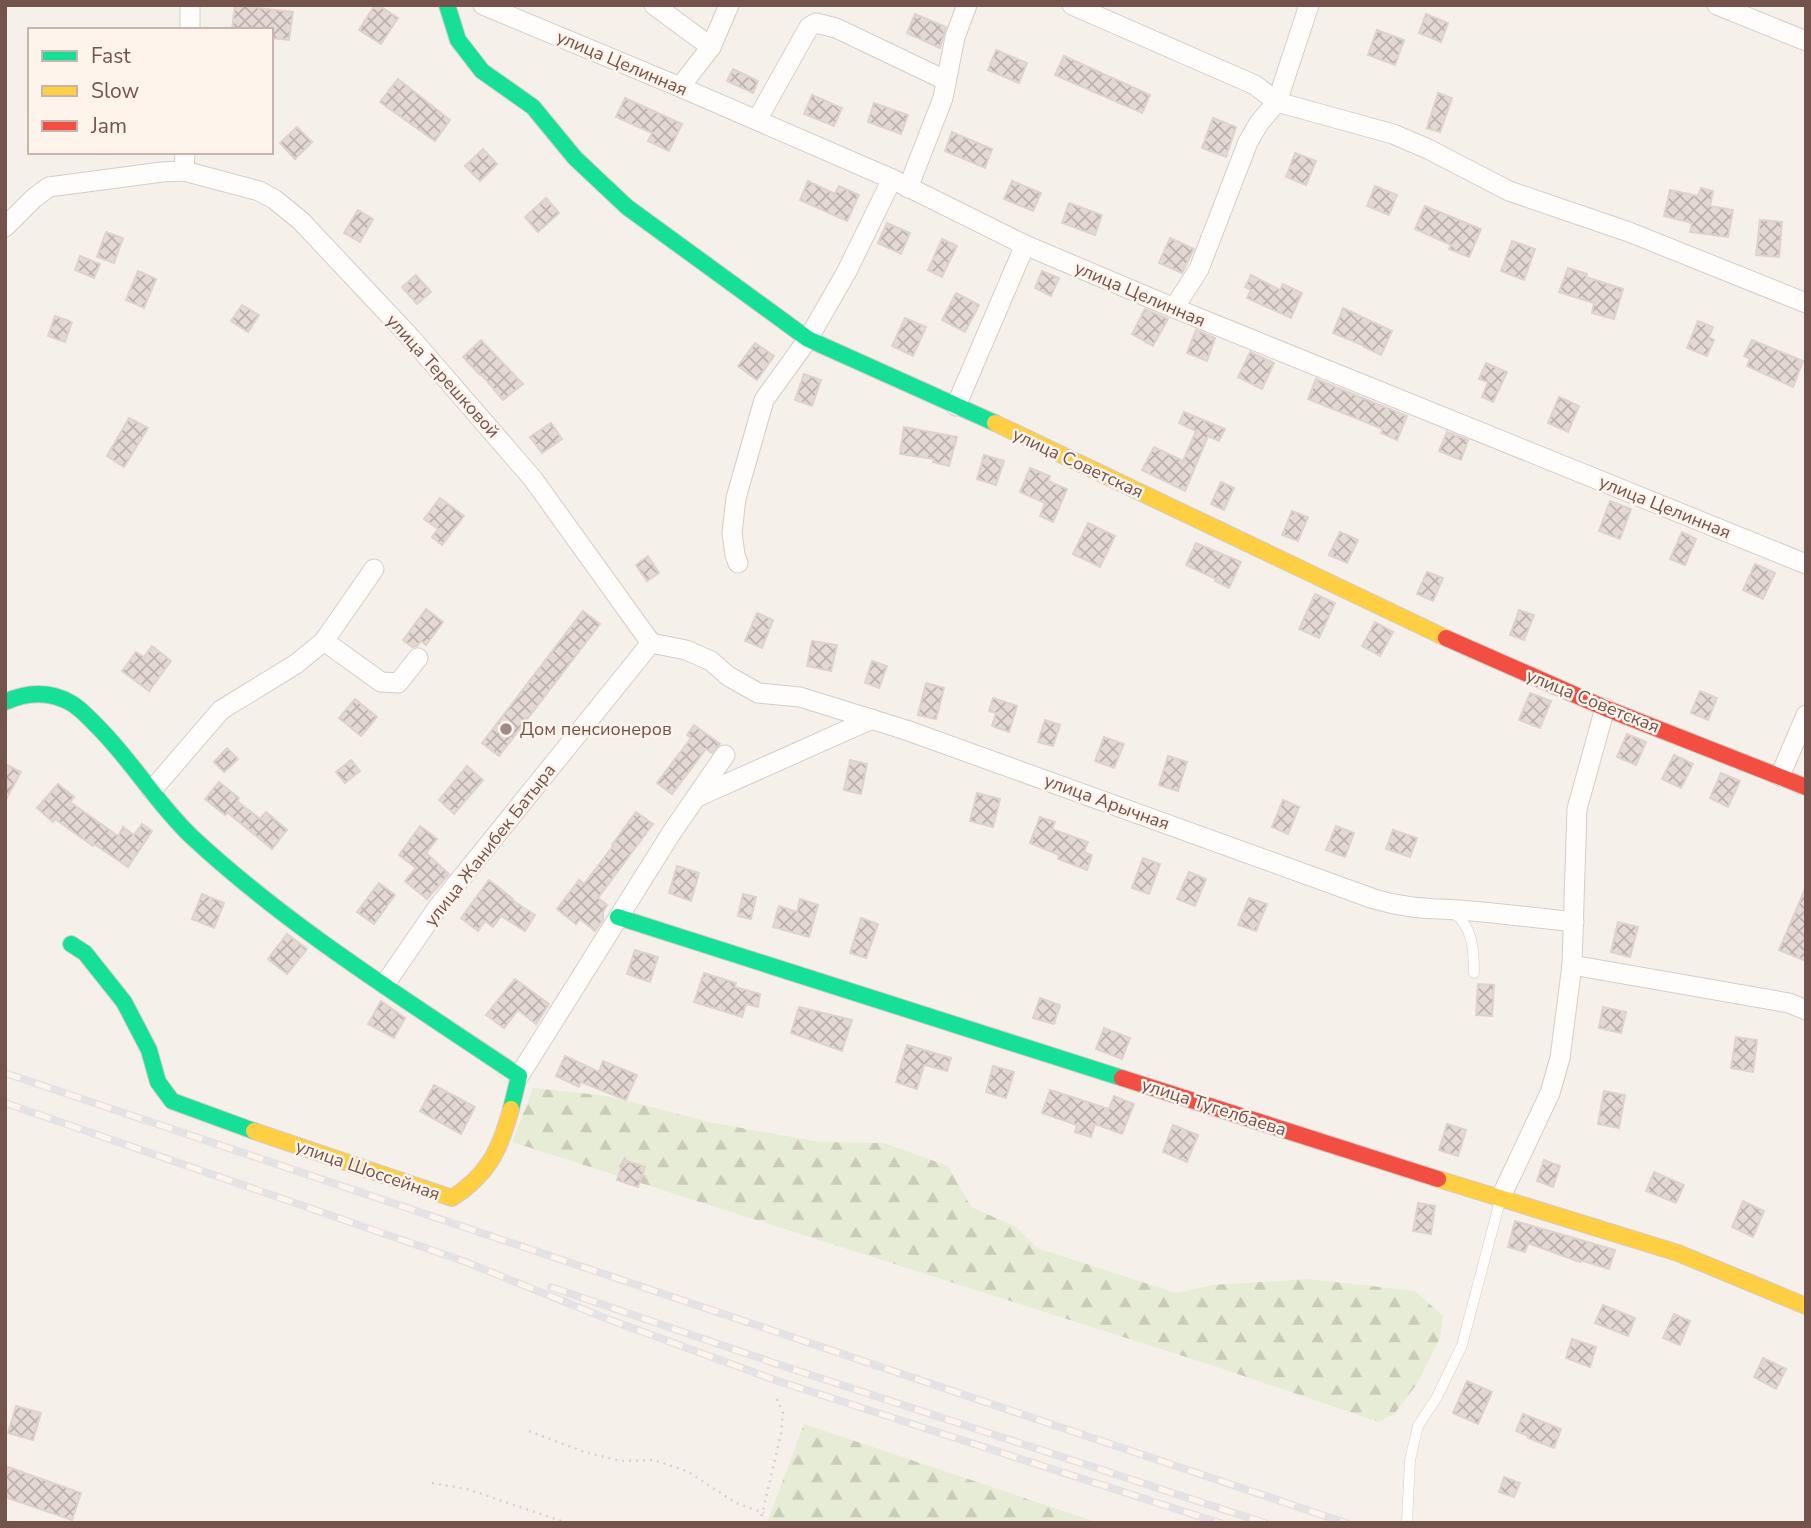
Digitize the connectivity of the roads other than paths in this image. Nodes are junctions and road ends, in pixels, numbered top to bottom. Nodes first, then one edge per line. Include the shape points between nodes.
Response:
1 (190, 5) edge
2 (447, 5) edge
3 (482, 5) edge
4 (654, 5) edge
5 (729, 5) edge
6 (967, 5) edge
7 (1072, 5) edge
8 (1309, 5) edge
9 (1726, 7) edge
10 (190, 28) edge
11 (1806, 41) edge
12 (711, 47) junction
13 (945, 80) junction
14 (680, 87) junction
15 (1277, 102) junction
16 (757, 120) junction
17 (185, 162) edge
18 (900, 183) junction
19 (14, 206) edge
20 (5, 227) edge
21 (1025, 245) junction
22 (1806, 303) edge
23 (1174, 309) junction
24 (808, 339) junction
25 (956, 406) junction
26 (738, 563) dead end
27 (1806, 564) edge
28 (374, 569) dead end
29 (324, 641) junction
30 (652, 643) junction
31 (418, 657) dead end
32 (5, 702) edge
33 (1605, 708) junction
34 (1806, 715) edge
35 (872, 719) junction
36 (725, 755) dead end
37 (1780, 776) junction
38 (1806, 787) edge
39 (152, 790) junction
40 (695, 798) junction
41 (1448, 909) junction
42 (618, 917) junction
43 (1574, 922) junction
44 (71, 944) dead end
45 (1572, 965) junction
46 (1474, 973) dead end
47 (385, 984) junction
48 (1806, 1010) edge
49 (519, 1076) junction
50 (1500, 1199) junction
51 (1806, 1306) edge
52 (1407, 1523) edge

1 - 10 street
2 - 24 street, улица Советская via 458,40 482,71 533,107 575,158 627,206
3 - 14 street, улица Целинная
4 - 12 street
5 - 12 street
6 - 13 street
7 - 15 street via 1255,85
8 - 15 street
9 - 11 street
12 - 14 street
13 - 16 street via 836,28 816,23 809,27
13 - 18 street via 943,98
14 - 16 street, улица Целинная
15 - 22 street via 1393,134 1509,191 1629,232
15 - 23 street via 1248,142 1199,269
16 - 18 street, улица Целинная
17 - 19 street, улица Терешковой via 162,172 49,187
17 - 30 street, улица Терешковой via 259,191 302,221 533,479
18 - 21 street, улица Целинная
18 - 24 street
19 - 20 street, улица Терешковой
21 - 23 street, улица Целинная
21 - 25 street
23 - 27 street, улица Целинная
24 - 25 street, улица Советская
24 - 26 street via 764,400 736,498 732,533
25 - 33 street, улица Советская via 1472,650
28 - 29 street
29 - 31 street via 381,682 398,683
29 - 39 street via 296,664 221,710
30 - 35 street, улица Арычная via 711,661 758,693 800,697
30 - 47 street, улица Жанибек Батыра via 438,907
32 - 39 street via 29,693 50,694 73,704 100,728
33 - 37 street, улица Советская
33 - 43 street via 1577,809
34 - 37 street
35 - 40 street
35 - 41 street, улица Арычная via 1374,899 1411,908
36 - 40 street
37 - 38 street, улица Советская
39 - 47 street via 190,835 247,884
40 - 42 street
41 - 43 street, улица Арычная
41 - 46 lane via 1470,933
42 - 49 street
42 - 50 street, улица Тугелбаева
43 - 45 street
44 - 49 street, улица Шоссейная via 85,953 124,1002 149,1050 158,1082 172,1101 452,1198 483,1176 495,1156
45 - 48 street via 1761,997
45 - 50 street via 1550,1093
47 - 49 street
50 - 51 street, улица Тугелбаева via 1678,1253
50 - 52 lane via 1462,1345 1418,1426 1410,1460

